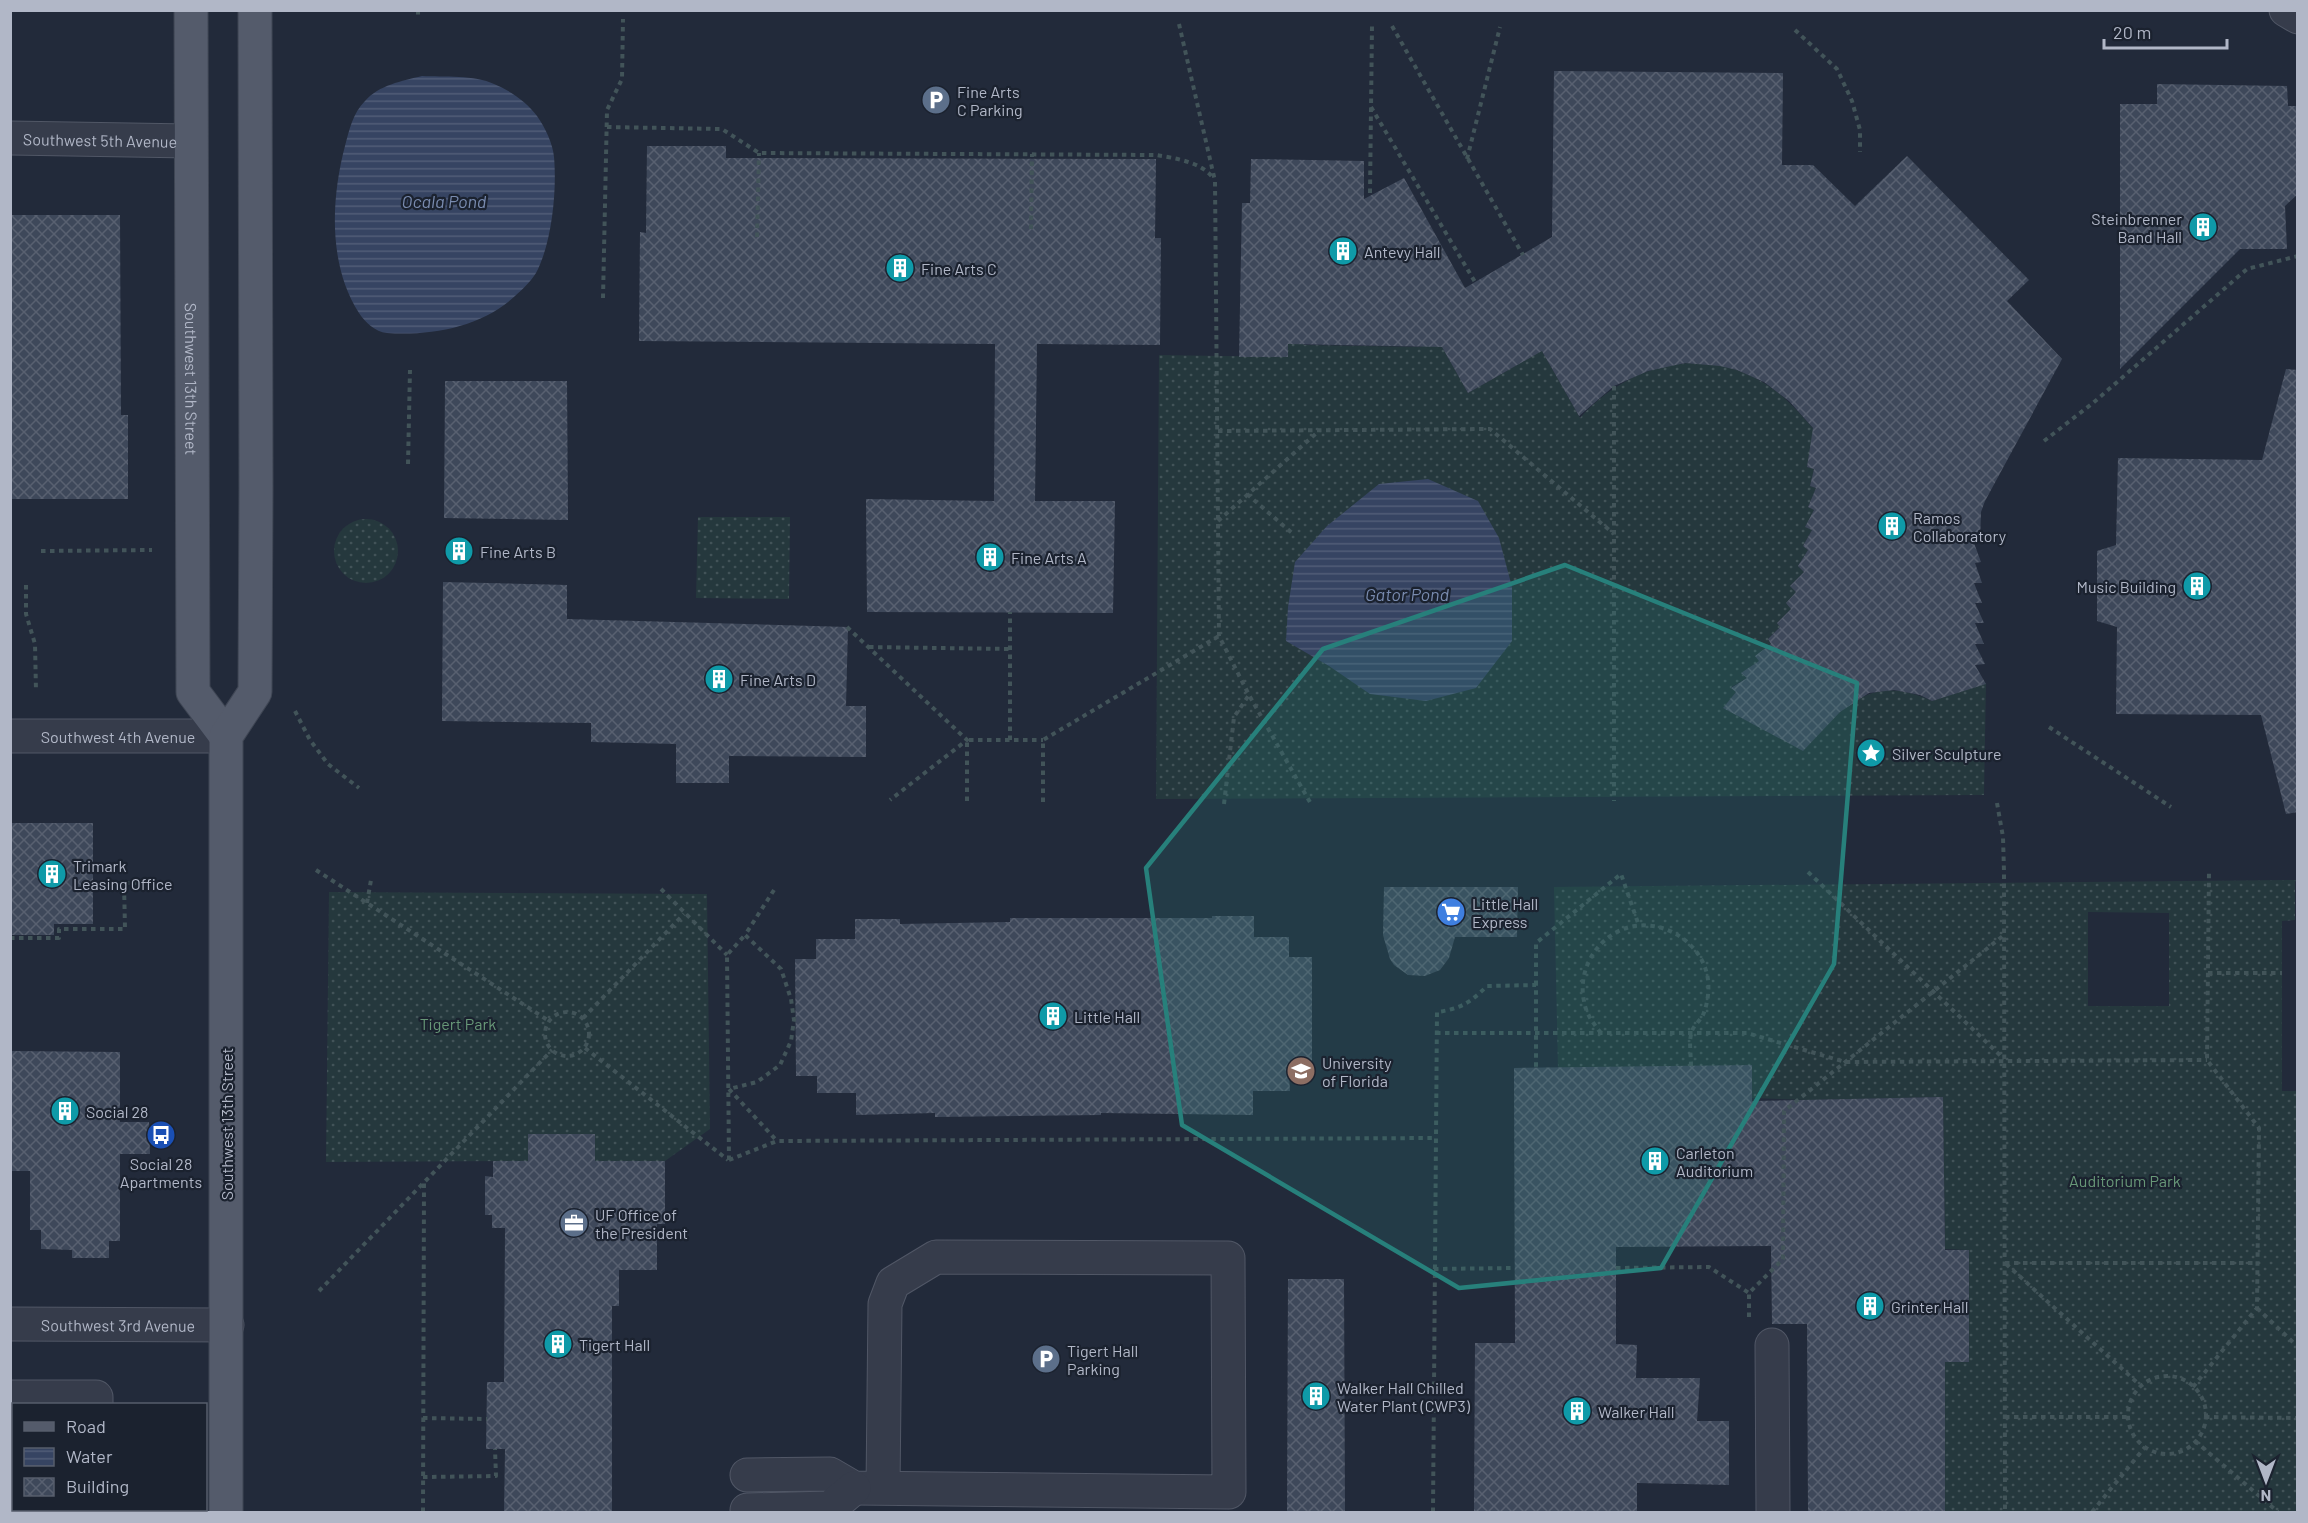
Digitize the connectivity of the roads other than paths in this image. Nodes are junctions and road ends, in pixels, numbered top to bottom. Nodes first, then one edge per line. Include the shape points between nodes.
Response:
1 (191, 10) edge
2 (255, 10) edge
3 (2286, 10) edge
4 (2298, 17) edge
5 (10, 138) edge
6 (190, 141) junction
7 (10, 736) edge
8 (226, 736) junction
9 (10, 1324) edge
10 (226, 1325) junction
11 (1773, 1345) dead end
12 (10, 1397) edge
13 (96, 1403) edge
14 (747, 1475) dead end
15 (868, 1488) junction
16 (747, 1510) dead end
17 (226, 1512) edge
18 (1773, 1512) edge

1 - 6 main road, Southwest 13th Street
2 - 8 main road via 255,692
3 - 4 street
5 - 6 street, Southwest 5th Avenue
6 - 8 main road, Southwest 13th Street via 193,692
7 - 8 street, Southwest 4th Avenue
8 - 10 main road, Southwest 13th Street
9 - 10 street, Southwest 3rd Avenue
10 - 17 main road, Southwest 13th Street
11 - 18 street
12 - 13 street via 96,1397
14 - 15 street via 830,1474
15 - 15 street via 885,1304 893,1283 936,1257 1228,1258 1229,1492
15 - 16 street via 830,1508

